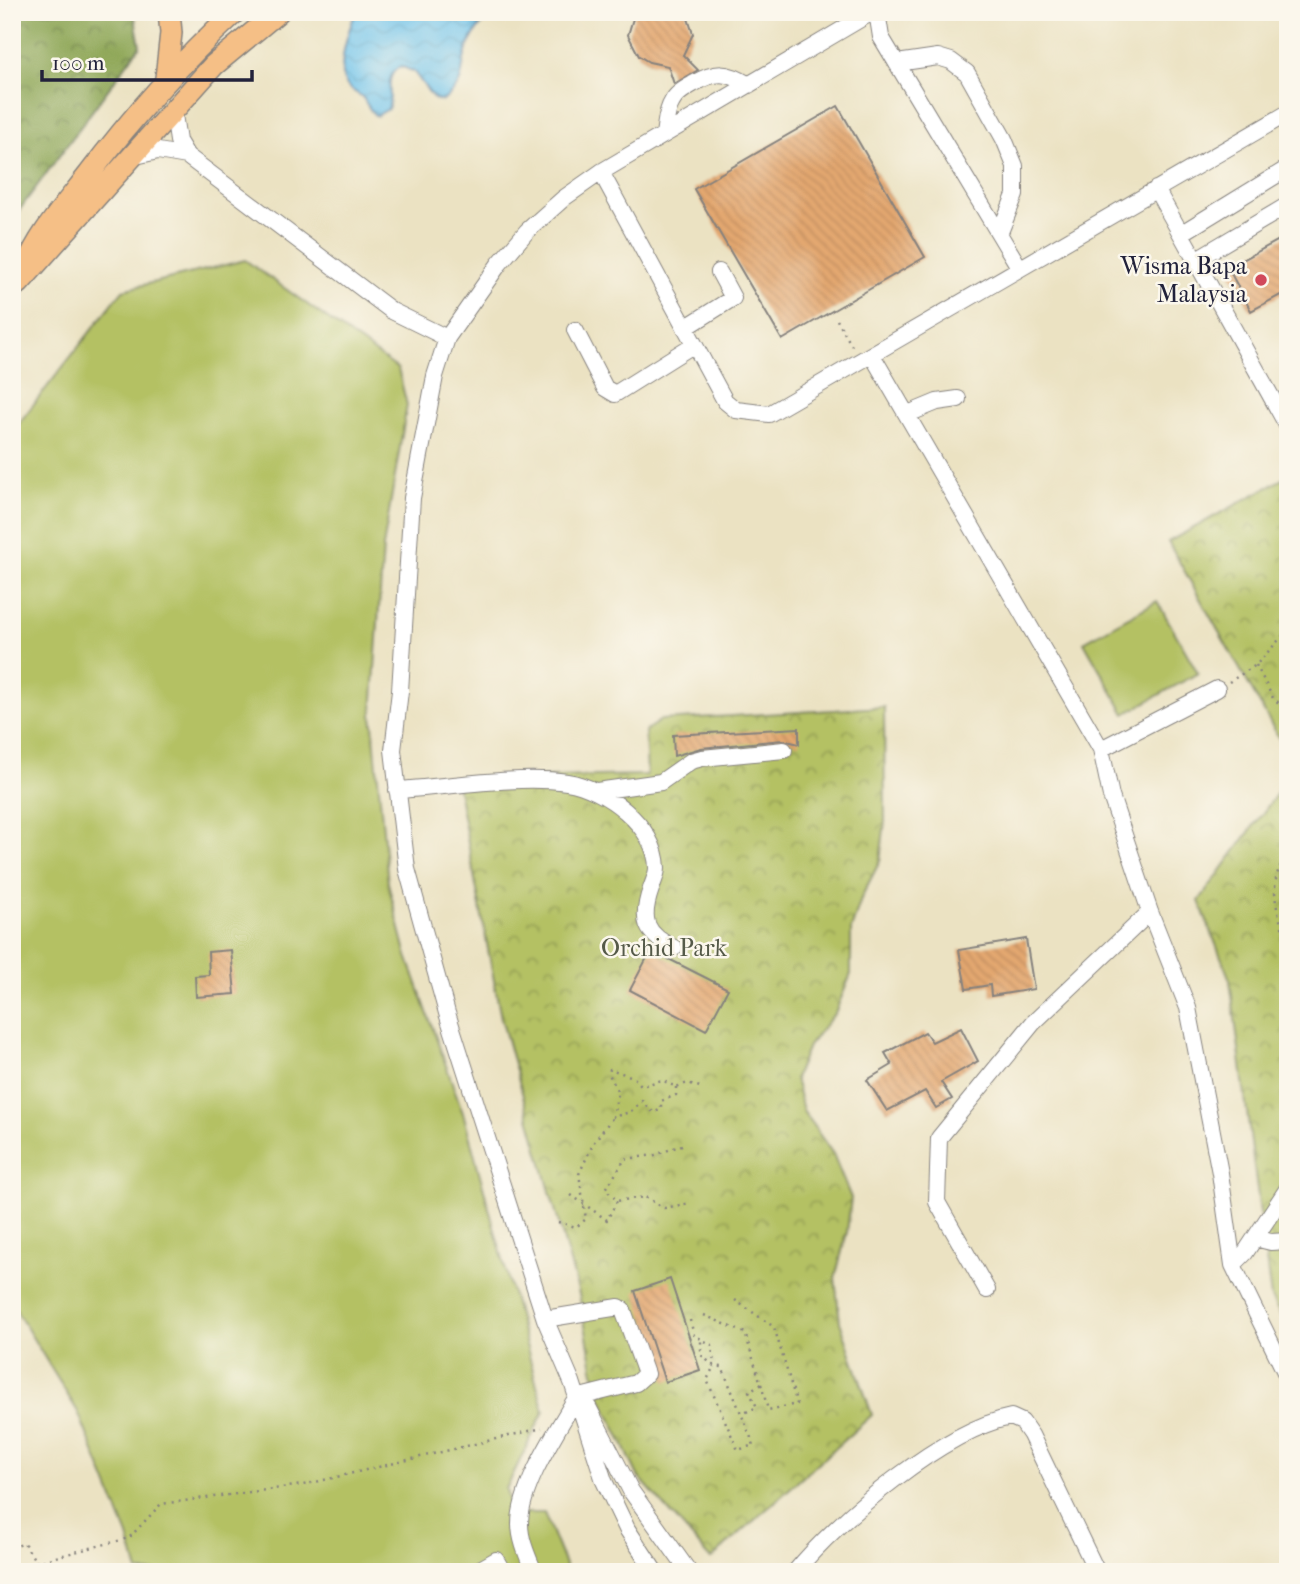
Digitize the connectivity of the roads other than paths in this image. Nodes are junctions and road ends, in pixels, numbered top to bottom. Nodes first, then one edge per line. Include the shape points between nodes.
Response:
1 (169, 12) edge
2 (235, 12) edge
3 (278, 12) edge
4 (865, 14) edge
5 (897, 63) junction
6 (166, 78) junction
7 (749, 85) junction
8 (173, 108) junction
9 (1288, 113) edge
10 (664, 134) junction
11 (187, 156) junction
12 (129, 158) junction
13 (1288, 168) edge
14 (601, 172) junction
15 (1156, 189) junction
16 (1288, 205) edge
17 (1000, 232) junction
18 (1182, 233) junction
19 (1197, 259) junction
20 (1019, 267) junction
21 (719, 272) dead end
22 (16, 288) edge
23 (685, 328) junction
24 (575, 330) dead end
25 (447, 338) junction
26 (693, 345) junction
27 (866, 358) junction
28 (958, 399) dead end
29 (908, 414) junction
30 (1288, 428) edge
31 (1217, 689) road end
32 (1101, 749) junction
33 (784, 750) dead end
34 (397, 790) junction
35 (597, 791) junction
36 (1150, 912) junction
37 (674, 948) dead end
38 (1288, 1188) edge
39 (1255, 1238) junction
40 (1288, 1241) edge
41 (1233, 1265) junction
42 (987, 1290) dead end
43 (545, 1319) junction
44 (1288, 1378) edge
45 (577, 1392) junction
46 (475, 1572) edge
47 (503, 1572) edge
48 (534, 1572) edge
49 (655, 1572) edge
50 (689, 1572) edge
51 (795, 1572) edge
52 (1097, 1572) edge

1 - 6 main road
2 - 6 main road
3 - 8 main road via 214,65
4 - 5 street
4 - 7 street
5 - 17 street
5 - 17 street via 938,57 967,73 1015,166 1015,195
6 - 22 main road via 34,245
7 - 10 street
7 - 10 street via 732,74 711,74 672,101
8 - 11 street via 178,141
8 - 12 main road
9 - 15 street
10 - 14 street
11 - 12 street via 158,151
11 - 25 street via 392,310
12 - 22 main road
13 - 18 street
14 - 23 street
14 - 25 street via 527,231
15 - 18 street
15 - 20 street
16 - 19 street
17 - 20 street
18 - 19 street
19 - 30 street
20 - 27 street
21 - 23 street via 733,298
23 - 26 street
24 - 26 street via 606,388 615,394
25 - 34 street via 435,376 412,498 393,750
26 - 27 street via 724,401 736,410 753,413 769,414
27 - 29 street
28 - 29 street
29 - 32 street
31 - 32 street
32 - 36 street via 1111,796
33 - 35 street via 702,758 661,782
34 - 35 street via 536,781 567,782
34 - 43 street via 407,869 423,929
35 - 37 street via 644,831 654,851 657,870 645,920 656,939
36 - 41 street via 1188,1008
36 - 42 street via 1033,1023 939,1138 937,1202
38 - 39 street
39 - 40 street
39 - 41 street
41 - 44 street
43 - 45 street
43 - 45 street via 613,1306 623,1310 646,1374 636,1383
45 - 48 street via 525,1494 520,1525
45 - 49 street via 604,1481
45 - 50 street via 631,1491
46 - 47 street via 496,1560
51 - 52 street via 826,1536 934,1452 967,1433 1012,1417 1031,1435

